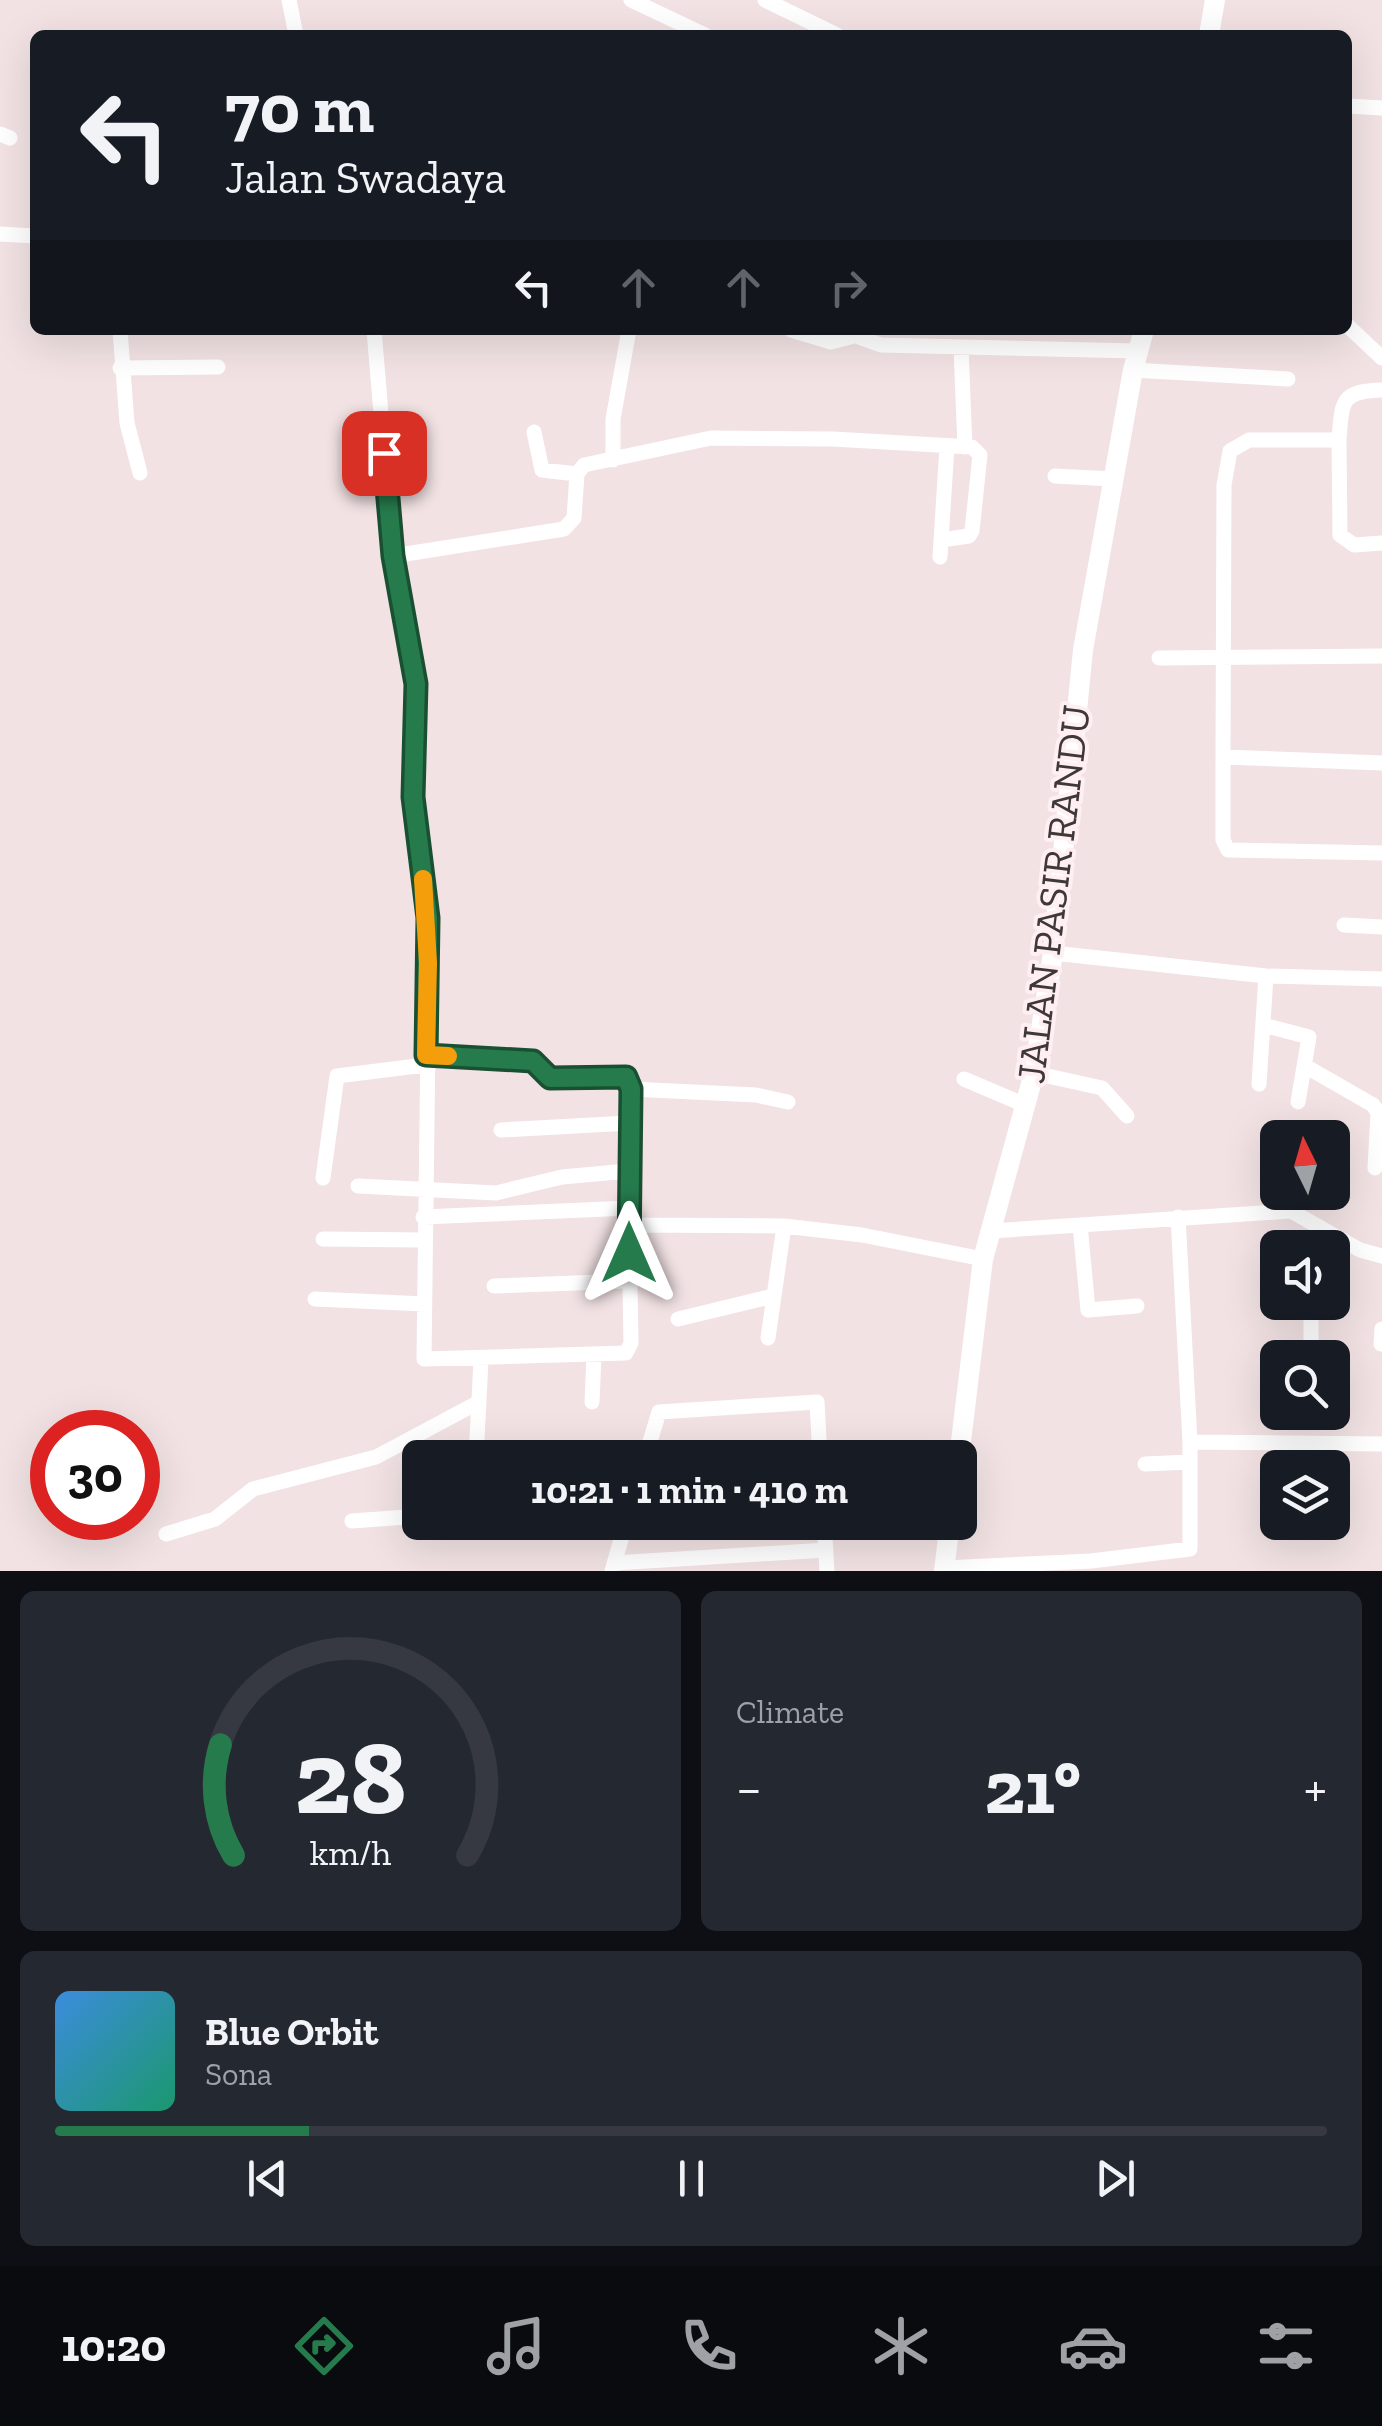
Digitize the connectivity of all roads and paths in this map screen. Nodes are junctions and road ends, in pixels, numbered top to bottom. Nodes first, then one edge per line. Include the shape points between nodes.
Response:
1 (289, 0) edge
2 (631, 0) edge
3 (765, 0) edge
4 (1209, 1) edge
5 (297, 30) edge
6 (694, 30) edge
7 (828, 30) edge
8 (1209, 30) edge
9 (1352, 106) edge
10 (1382, 108) edge
11 (0, 234) edge
12 (30, 236) edge
13 (1352, 330) edge
14 (120, 335) edge
15 (374, 335) edge
16 (628, 335) edge
17 (807, 335) edge
18 (850, 335) edge
19 (863, 335) edge
20 (1143, 335) edge
21 (961, 348) junction
22 (1382, 358) edge
23 (1135, 361) junction
24 (218, 367) dead end
25 (120, 368) junction
26 (1288, 379) dead end
27 (1382, 390) edge
28 (534, 432) dead end
29 (1339, 440) junction
30 (947, 446) junction
31 (964, 447) junction
32 (613, 460) junction
33 (140, 473) dead end
34 (577, 474) junction
35 (1055, 476) dead end
36 (1113, 479) junction
37 (1382, 543) edge
38 (393, 556) junction
39 (1222, 654) junction
40 (1382, 656) edge
41 (1159, 658) dead end
42 (1223, 757) junction
43 (1382, 763) edge
44 (1382, 853) edge
45 (1344, 925) dead end
46 (1382, 926) edge
47 (1053, 953) junction
48 (1266, 976) junction
49 (1382, 979) edge
50 (1264, 1025) junction
51 (426, 1060) junction
52 (1305, 1066) junction
53 (1034, 1072) junction
54 (964, 1079) dead end
55 (1260, 1084) dead end
56 (631, 1089) junction
57 (788, 1102) dead end
58 (1298, 1102) dead end
59 (1024, 1106) junction
60 (1127, 1116) dead end
61 (629, 1123) junction
62 (501, 1130) dead end
63 (1379, 1139) edge
64 (1374, 1168) dead end
65 (628, 1171) junction
66 (324, 1178) dead end
67 (358, 1186) dead end
68 (422, 1189) junction
69 (630, 1216) junction
70 (423, 1217) junction
71 (1178, 1217) junction
72 (1080, 1225) junction
73 (784, 1226) junction
74 (1314, 1230) edge
75 (990, 1231) junction
76 (324, 1239) dead end
77 (423, 1240) junction
78 (1350, 1247) edge
79 (1382, 1256) edge
80 (982, 1259) junction
81 (628, 1281) junction
82 (494, 1286) dead end
83 (772, 1296) junction
84 (315, 1300) dead end
85 (425, 1304) junction
86 (1137, 1306) dead end
87 (678, 1319) dead end
88 (1382, 1329) edge
89 (768, 1338) dead end
90 (1381, 1344) edge
91 (594, 1356) junction
92 (481, 1360) junction
93 (480, 1402) junction
94 (592, 1402) dead end
95 (477, 1440) edge
96 (651, 1440) edge
97 (819, 1440) edge
98 (961, 1440) edge
99 (1190, 1442) junction
100 (1382, 1444) edge
101 (1190, 1462) junction
102 (1146, 1464) dead end
103 (402, 1517) edge
104 (352, 1521) dead end
105 (166, 1534) dead end
106 (621, 1540) edge
107 (825, 1540) edge
108 (948, 1540) edge
109 (826, 1550) junction
110 (1159, 1563) edge
111 (688, 1565) edge
112 (1091, 1566) edge
113 (613, 1567) edge
114 (944, 1570) edge
115 (827, 1571) edge

1 - 5 street
2 - 6 street
3 - 7 street
4 - 8 main road
9 - 10 street
11 - 12 street
13 - 22 street
14 - 25 street
15 - 38 street
16 - 32 street
17 - 18 street via 831,342
19 - 21 street via 881,346
20 - 23 main road, JALAN PASIR RANDU
21 - 23 street
21 - 31 street
23 - 26 street
23 - 36 main road, JALAN PASIR RANDU
24 - 25 street
25 - 33 street
27 - 29 street via 1354,392 1345,400
28 - 34 street via 542,470
29 - 37 street via 1340,534 1354,545
29 - 39 street via 1249,440 1230,451
30 - 31 street
30 - 31 street via 940,548 972,531 980,455
30 - 32 street via 711,438
32 - 34 street
34 - 38 street via 572,526
35 - 36 street
36 - 47 main road, JALAN PASIR RANDU via 1084,650
38 - 51 street via 416,684 413,797 428,918
39 - 40 street
39 - 41 street
39 - 42 street
42 - 43 street
42 - 44 street via 1228,850
45 - 46 street
47 - 48 street
47 - 53 main road, JALAN PASIR RANDU
48 - 49 street
48 - 50 street
50 - 52 street via 1309,1038
50 - 55 street
51 - 56 street via 533,1061 550,1078 621,1075
51 - 66 street via 337,1076
51 - 68 street
52 - 58 street
52 - 63 street via 1373,1105
53 - 59 main road, JALAN PASIR RANDU
53 - 60 street via 1102,1088
54 - 59 street
56 - 57 street
56 - 61 street
59 - 75 main road, JALAN PASIR RANDU
61 - 62 street
61 - 65 street
63 - 64 street
65 - 68 street via 496,1193
65 - 69 street
67 - 68 street
68 - 70 street
69 - 70 street
69 - 73 street
69 - 81 street
70 - 77 street
71 - 72 street
71 - 74 street via 1291,1211
71 - 99 street
72 - 75 street
72 - 86 street via 1088,1310
73 - 80 street
73 - 83 street
75 - 80 main road, JALAN PASIR RANDU
76 - 77 street
77 - 85 street
78 - 79 street
80 - 98 main road, JALAN PASIR RANDU
81 - 82 street
81 - 91 street via 630,1350
83 - 87 street
83 - 89 street
84 - 85 street
85 - 92 street via 424,1359
88 - 90 street
91 - 92 street
91 - 94 street
92 - 93 street
93 - 95 street
93 - 105 street via 376,1456 253,1489 215,1519
96 - 97 street via 659,1412 817,1402
99 - 100 street
99 - 101 street
101 - 102 street
101 - 110 street via 1190,1549
103 - 104 street
106 - 113 street
107 - 109 street
108 - 114 main road
109 - 111 street
109 - 115 street
110 - 112 street
111 - 113 street
112 - 114 street

